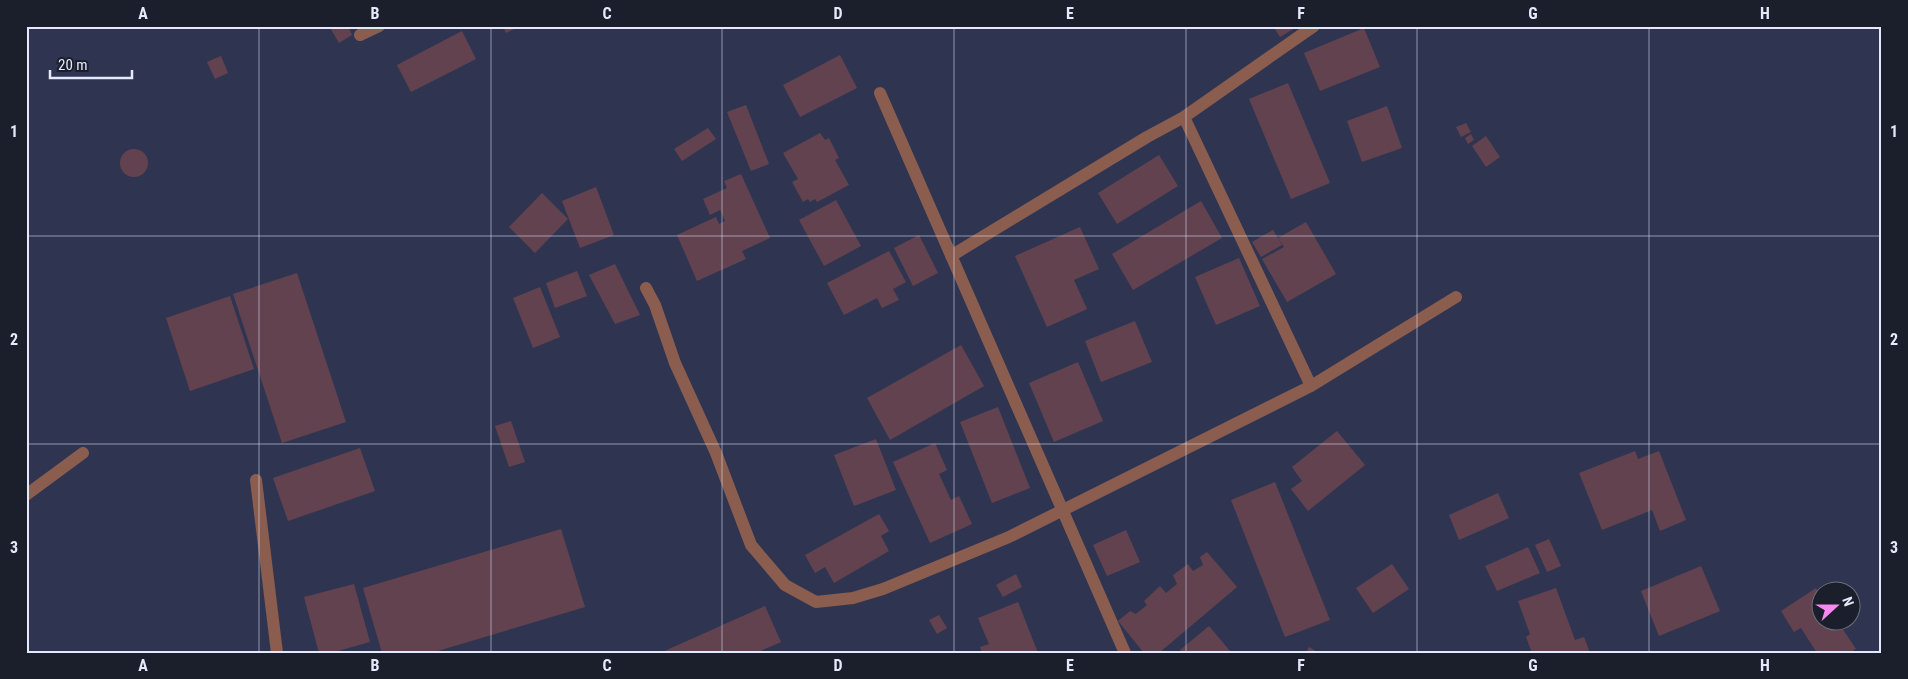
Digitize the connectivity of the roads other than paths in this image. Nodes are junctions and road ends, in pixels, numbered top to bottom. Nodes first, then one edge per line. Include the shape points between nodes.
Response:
1 (380, 26) edge
2 (1314, 26) edge
3 (360, 35) dead end
4 (880, 93) dead end
5 (1184, 117) junction
6 (951, 256) junction
7 (646, 288) dead end
8 (1456, 297) dead end
9 (1311, 386) junction
10 (83, 453) dead end
11 (256, 480) dead end
12 (26, 495) edge
13 (1063, 511) junction
14 (277, 653) edge
15 (1125, 653) edge

1 - 3 street
2 - 5 street
4 - 6 street
5 - 6 street
5 - 9 street
6 - 13 street
7 - 13 street via 751,545 785,585 816,602 853,598 883,589
8 - 9 street
9 - 13 street
10 - 12 street
11 - 14 street
13 - 15 street

